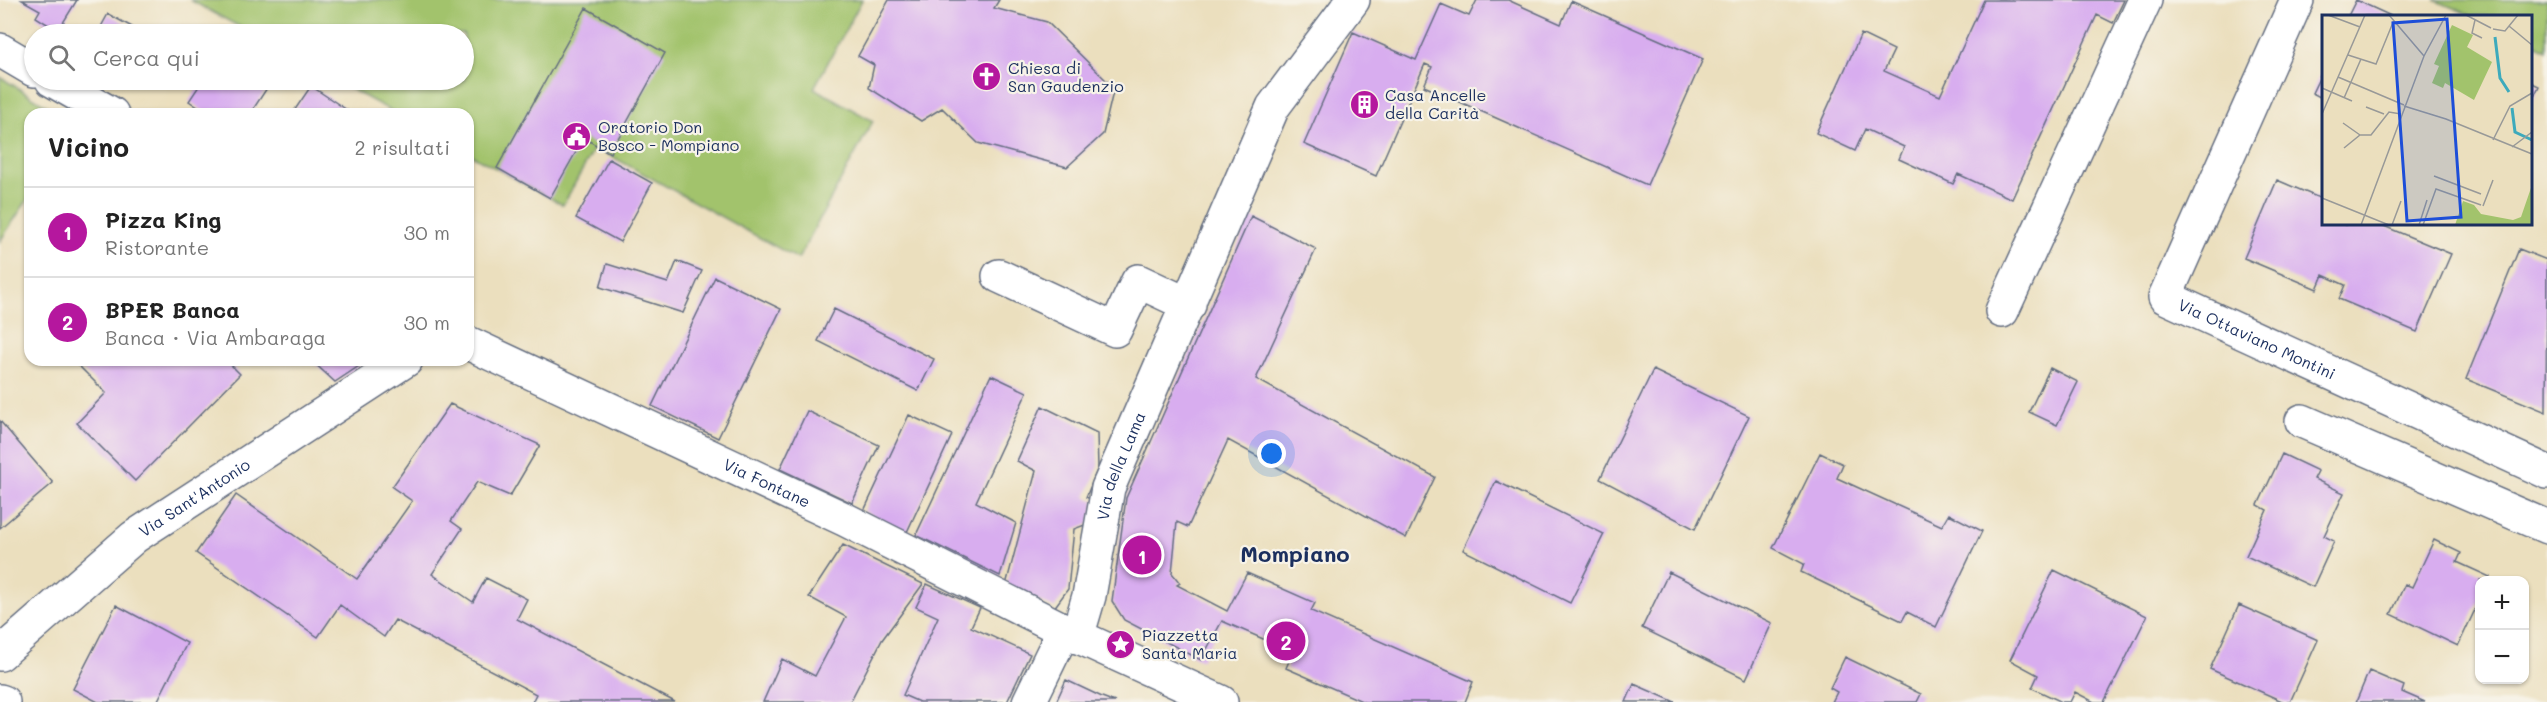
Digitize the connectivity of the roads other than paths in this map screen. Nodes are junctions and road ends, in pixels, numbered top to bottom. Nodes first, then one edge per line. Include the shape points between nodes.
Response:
1 (1353, 0) edge
2 (2145, 0) edge
3 (2297, 0) edge
4 (0, 50) edge
5 (24, 64) edge
6 (70, 90) edge
7 (101, 108) edge
8 (999, 276) dead end
9 (1188, 305) junction
10 (2002, 310) dead end
11 (474, 346) edge
12 (397, 366) edge
13 (2302, 421) dead end
14 (2436, 422) junction
15 (2414, 470) junction
16 (2547, 472) edge
17 (2547, 527) edge
18 (1070, 633) junction
19 (0, 654) edge
20 (1167, 691) edge
21 (1029, 702) edge
22 (1221, 702) edge

1 - 9 street, Via della Lama via 1273,107
2 - 10 street
3 - 14 street, Via Ottaviano Montini via 2161,306 2269,357
4 - 5 street
6 - 7 street
8 - 9 street via 1115,330 1138,281
9 - 18 street, Via della Lama via 1108,488 1089,596
11 - 18 street, Via Fontane via 844,519
12 - 19 street, Via Sant'Antonio via 134,537
13 - 15 street
14 - 15 street
14 - 16 street, Via Ottaviano Montini
15 - 17 street
18 - 20 street
18 - 21 street, Via della Lama
20 - 22 street

